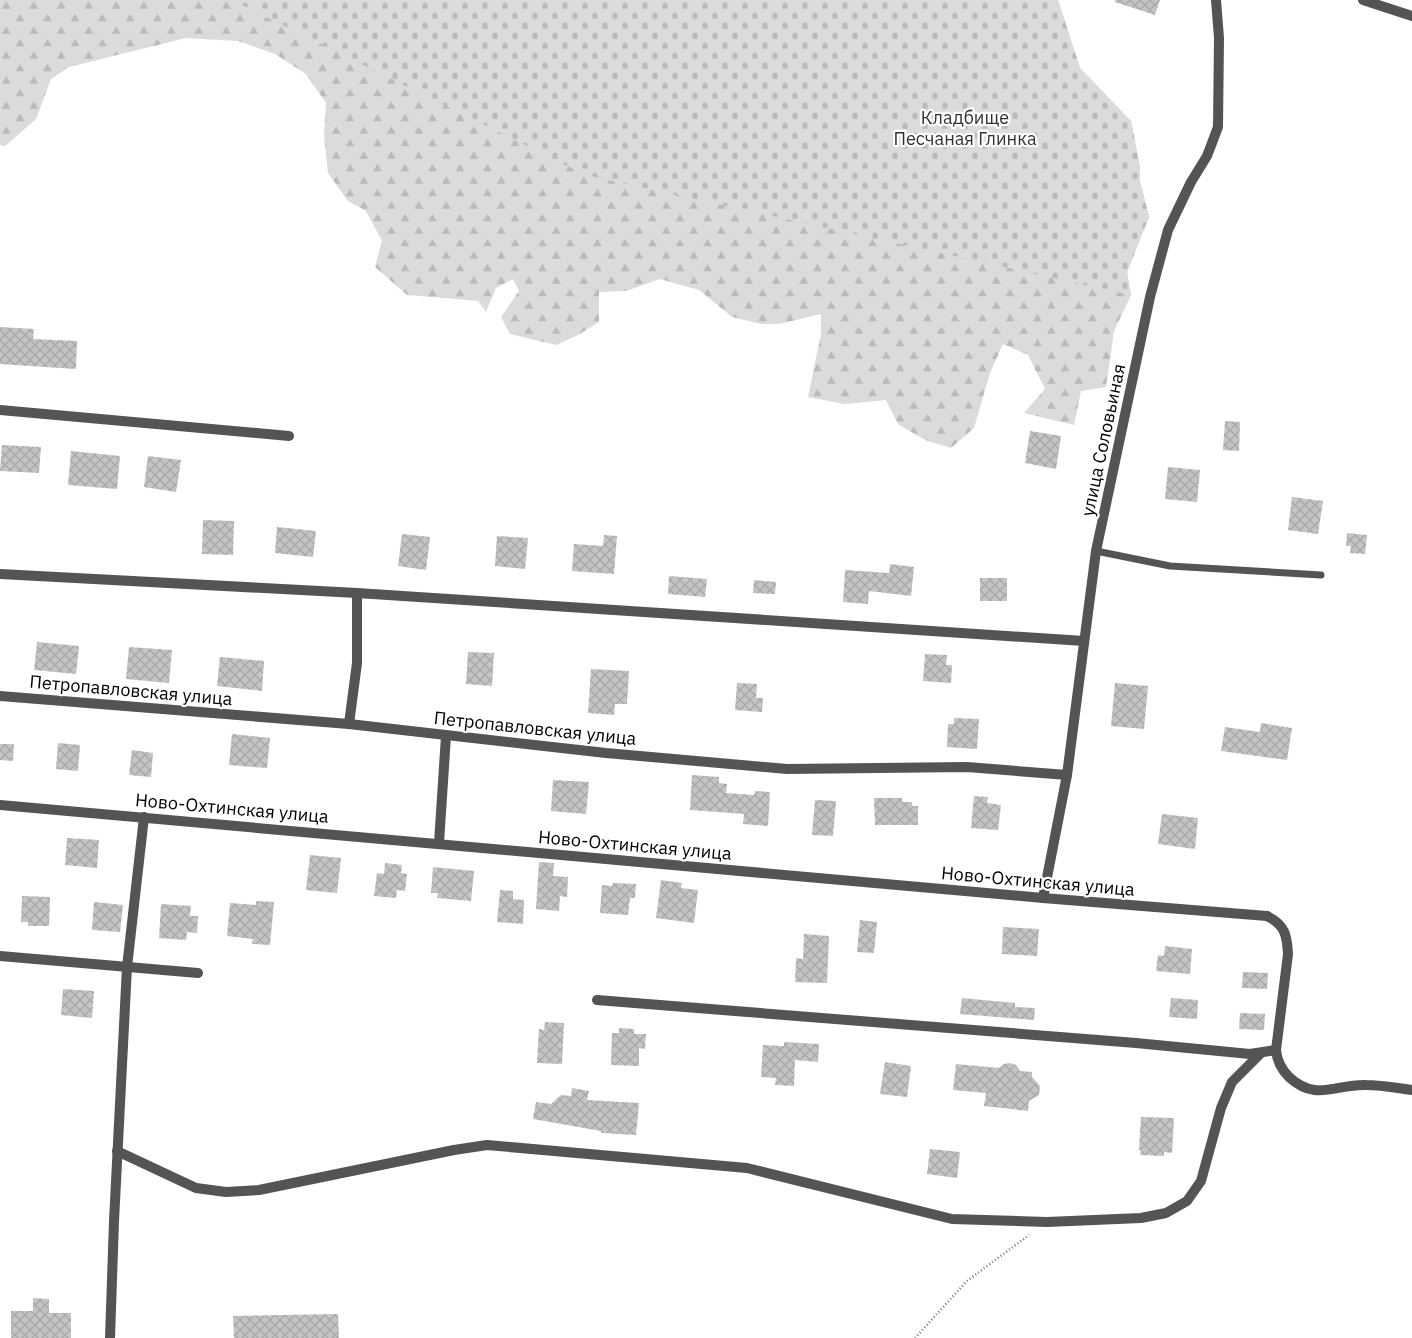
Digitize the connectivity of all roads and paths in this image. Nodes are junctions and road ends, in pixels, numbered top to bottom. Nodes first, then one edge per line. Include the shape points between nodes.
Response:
1 (1216, 0) edge
2 (1363, 0) edge
3 (1412, 16) edge
4 (0, 410) edge
5 (289, 436) dead end
6 (1096, 551) junction
7 (0, 574) edge
8 (1320, 575) dead end
9 (356, 593) junction
10 (1084, 641) junction
11 (0, 696) edge
12 (349, 724) junction
13 (446, 736) junction
14 (1067, 775) junction
15 (0, 805) edge
16 (144, 817) junction
17 (439, 843) junction
18 (1043, 898) junction
19 (0, 956) edge
20 (127, 967) junction
21 (198, 973) dead end
22 (597, 1000) dead end
23 (1276, 1050) junction
24 (1260, 1053) junction
25 (1412, 1090) edge
26 (117, 1150) junction
27 (1047, 1222) junction
28 (110, 1338) edge
29 (915, 1338) edge

1 - 6 street, улица Соловьиная via 1218,127 1207,156 1168,230 1150,297
2 - 3 street
4 - 5 street
6 - 8 lane via 1170,566
6 - 10 street, улица Соловьиная
7 - 9 street
9 - 10 street
9 - 12 street via 356,664
10 - 14 street, улица Соловьиная
11 - 12 street, Петропавловская улица
12 - 13 street, Петропавловская улица
13 - 14 street, Петропавловская улица via 787,768 967,767
13 - 17 street
14 - 18 street, улица Соловьиная
15 - 16 street, Ново-Охтинская улица
16 - 17 street, Ново-Охтинская улица
16 - 20 street
17 - 18 street, Ново-Охтинская улица
18 - 23 street, Ново-Охтинская улица via 1267,916 1278,921 1287,940 1288,954
19 - 20 street
20 - 21 street
20 - 26 street
22 - 24 street
23 - 24 street
23 - 25 street via 1284,1072 1310,1090 1365,1084
24 - 27 street via 1232,1082 1221,1108 1201,1181 1187,1201 1166,1213 1141,1218
26 - 27 street via 196,1188 226,1192 259,1190 487,1145 747,1168 952,1218
26 - 28 street
27 - 29 path via 967,1281

